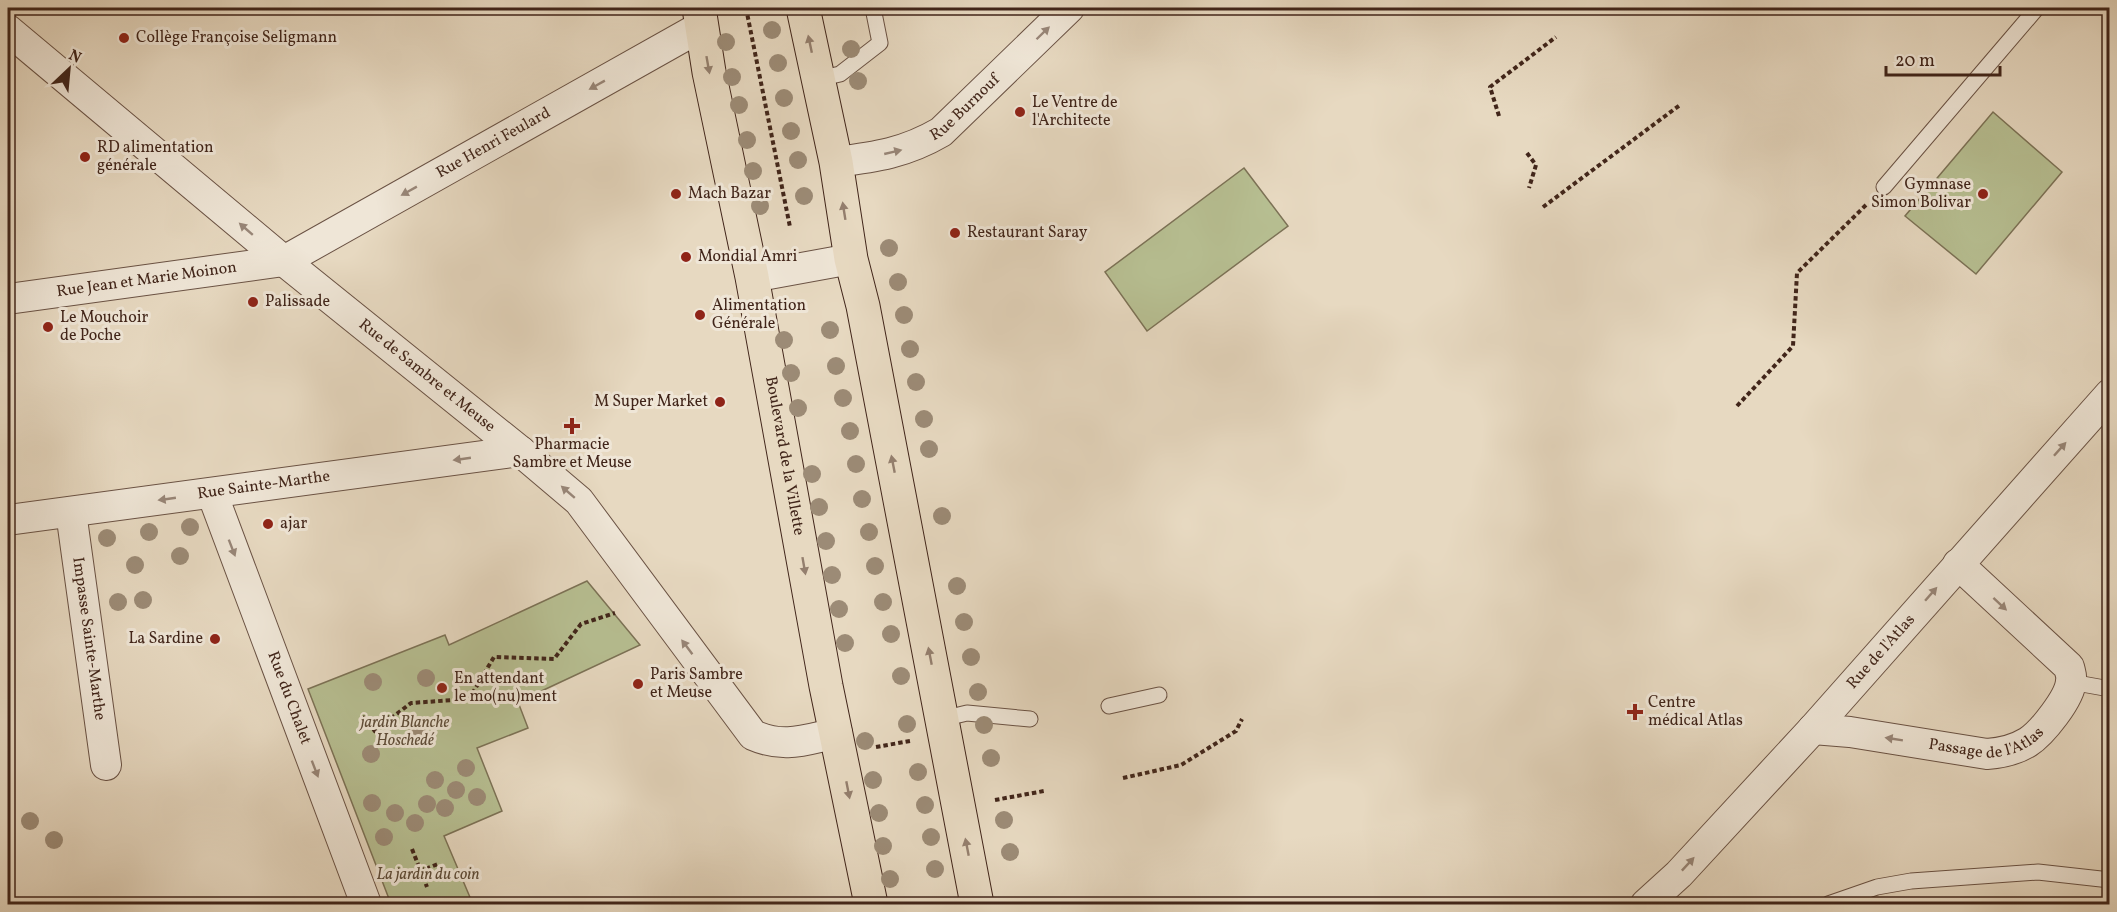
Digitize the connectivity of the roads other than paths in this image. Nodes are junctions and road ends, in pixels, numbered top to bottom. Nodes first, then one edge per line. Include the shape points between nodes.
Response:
1 (803, 8) edge
2 (873, 8) edge
3 (1069, 8) edge
4 (2037, 8) edge
5 (700, 17) edge
6 (8, 30) edge
7 (818, 79) junction
8 (836, 162) junction
9 (1884, 188) road end
10 (851, 259) junction
11 (284, 261) junction
12 (752, 278) junction
13 (8, 299) edge
14 (2109, 394) edge
15 (520, 451) junction
16 (212, 493) junction
17 (71, 512) junction
18 (8, 520) edge
19 (1958, 564) junction
20 (2071, 682) junction
21 (2109, 689) edge
22 (1159, 695) dead end
23 (1109, 706) dead end
24 (1030, 718) dead end
25 (944, 727) junction
26 (1813, 729) junction
27 (838, 743) junction
28 (106, 765) dead end
29 (2109, 880) edge
30 (366, 904) edge
31 (871, 904) edge
32 (977, 904) edge
33 (1646, 904) edge
34 (1828, 904) edge

7 -> 1 main road
2 - 7 lane via 880,43 840,74
8 -> 3 street, Rue Burnouf via 896,152 920,145 941,132
4 - 9 lane
5 -> 11 street, Rue Henri Feulard
5 -> 12 main road, Boulevard de la Villette
11 -> 6 street, Rue de Sambre et Meuse
7 - 8 main road
10 -> 8 main road
10 - 12 street
25 -> 10 main road
11 - 13 street, Rue Jean et Marie Moinon
11 - 15 street, Rue de Sambre et Meuse
12 -> 27 main road, Boulevard de la Villette
19 -> 14 street, Rue de l'Atlas
15 -> 16 street, Rue Sainte-Marthe
27 -> 15 street, Rue de Sambre et Meuse via 783,744 753,735 579,501
16 -> 17 street, Rue Sainte-Marthe
16 -> 30 street, Rue du Chalet
17 - 18 street, Rue Sainte-Marthe
17 - 28 street, Impasse Sainte-Marthe
19 -> 20 street via 2069,667
26 -> 19 street, Rue de l'Atlas
20 - 21 lane
20 -> 26 street, Passage de l'Atlas via 2066,697 2041,731 2000,753
22 - 23 lane
24 - 25 lane via 967,713
32 -> 25 main road
33 -> 26 street, Rue de l'Atlas via 1679,874
27 -> 31 main road, Boulevard de la Villette
29 - 34 lane via 2038,873 1911,881 1877,887

